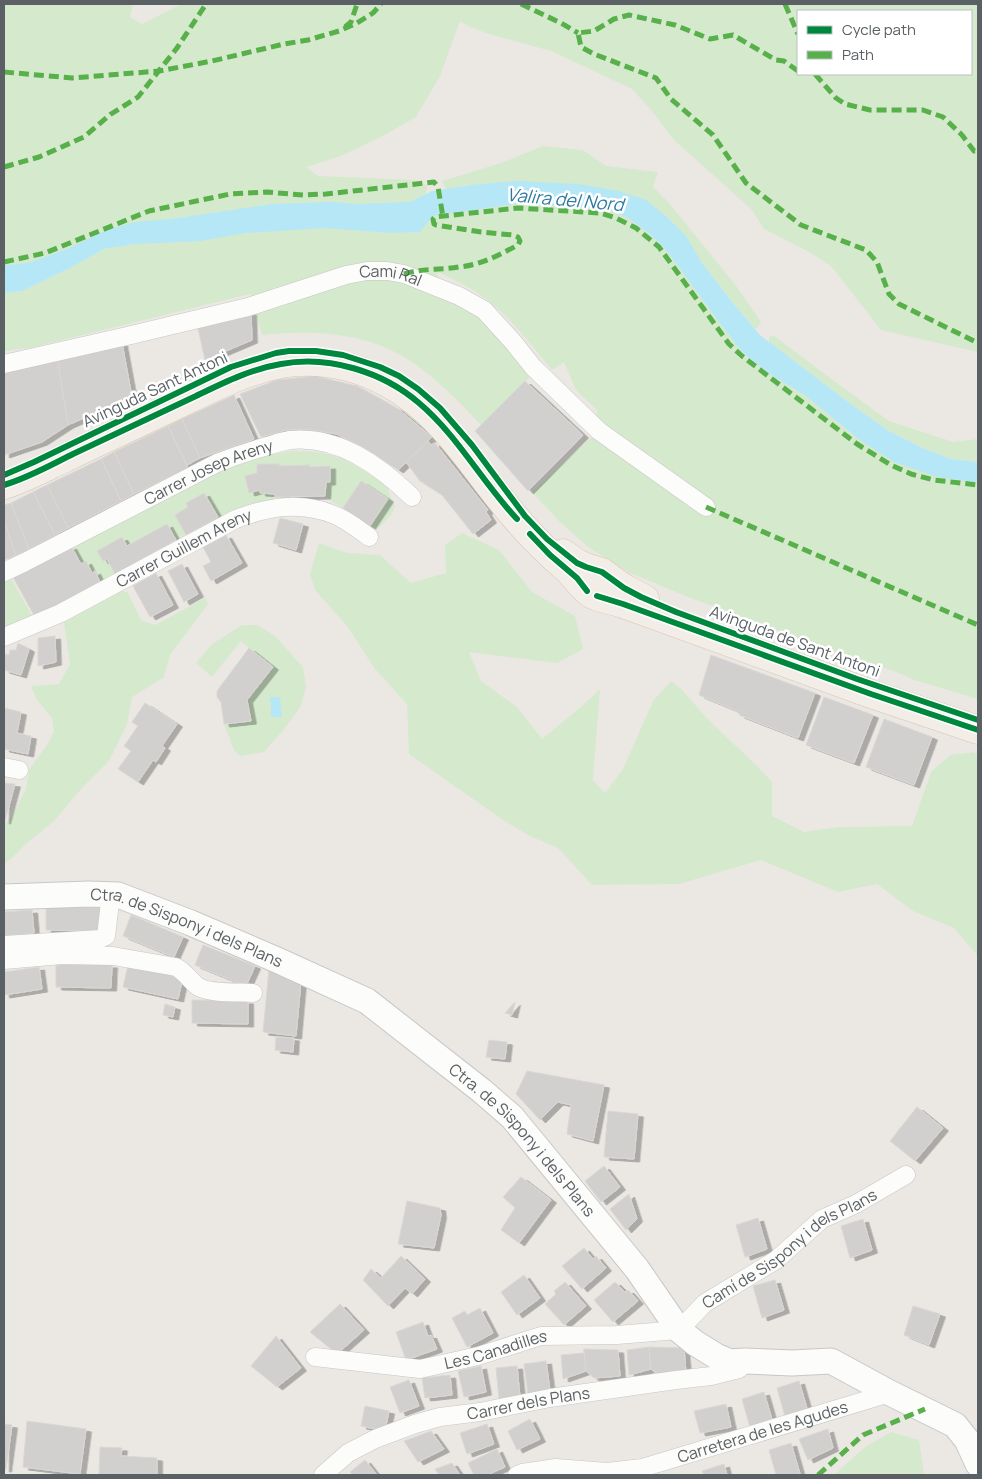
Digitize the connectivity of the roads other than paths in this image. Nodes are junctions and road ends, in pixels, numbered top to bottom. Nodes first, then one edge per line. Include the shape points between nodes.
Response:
1 (4, 364) edge
2 (4, 475) edge
3 (4, 485) edge
4 (412, 497) dead end
5 (706, 507) dead end
6 (369, 536) dead end
7 (4, 572) edge
8 (597, 584) junction
9 (4, 637) edge
10 (978, 720) edge
11 (978, 730) edge
12 (118, 896) junction
13 (4, 897) edge
14 (4, 945) edge
15 (113, 956) junction
16 (4, 960) edge
17 (253, 993) dead end
18 (906, 1175) dead end
19 (678, 1330) junction
20 (315, 1357) dead end
21 (745, 1361) junction
22 (890, 1393) junction
23 (978, 1464) edge
24 (323, 1475) edge
25 (517, 1475) edge

1 - 5 street, Cami Ral via 248,307 346,274 367,271 404,274 459,296 484,310 533,367 599,431
2 - 8 main road, Avinguda Sant Antoni via 231,367 289,351 331,352 356,358 398,376 440,408 525,516
3 - 8 main road, Avinguda Sant Antoni via 249,372 295,362 329,363 362,371 399,389 418,403 450,435 514,516 550,555 577,578
4 - 7 street, Carrer Josep Areny via 384,472 352,452 322,442 290,440 216,463
6 - 9 street, Carrer Guillem Areny via 332,514 307,507 280,506 258,511 236,519 61,613
8 - 10 main road, Avinguda de Sant Antoni
8 - 11 main road, Avinguda de Sant Antoni via 623,604
12 - 13 main road, Ctra. de Sispony i dels Plans
12 - 14 street via 106,936 100,939
12 - 15 street
12 - 19 main road, Ctra. de Sispony i dels Plans via 191,923 367,1002 482,1091 512,1117 577,1195 636,1269
15 - 16 street via 62,955
15 - 17 street via 176,968 205,990
18 - 19 street, Camí de Sispony i dels Plans via 822,1219 776,1260 705,1303
19 - 20 street, Les Canadilles via 541,1336 478,1356 420,1369
19 - 21 main road, Ctra. de Sispony i dels Plans via 716,1356 730,1362
21 - 22 main road, Ctra. de Sispony i dels Plans via 832,1361
21 - 24 street, Carrer dels Plans via 739,1368 711,1376 440,1417 375,1439 348,1453
22 - 23 main road, Ctra. de Sispony i dels Plans via 955,1425 967,1440
22 - 25 street, Carretera de les Agudes via 642,1468 607,1472 556,1468

